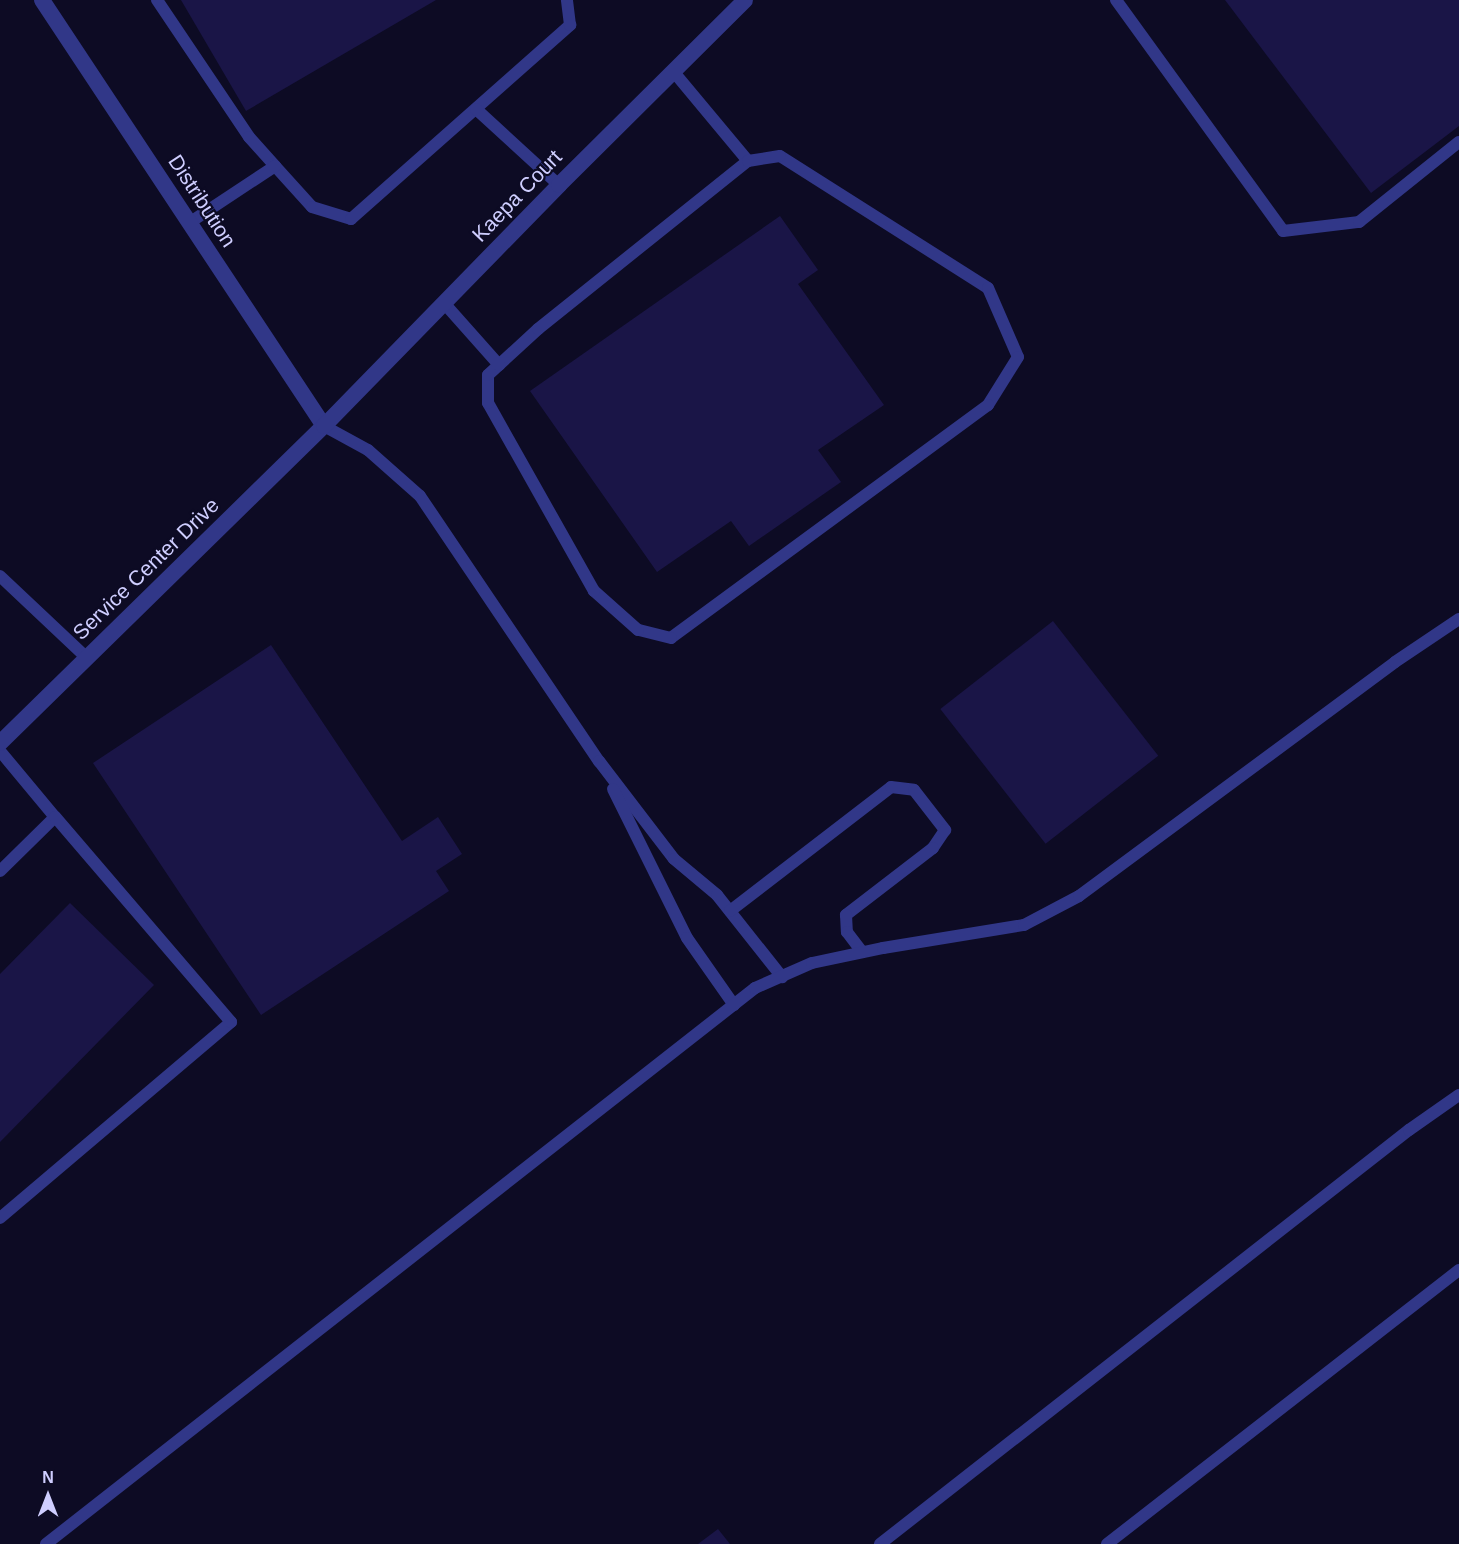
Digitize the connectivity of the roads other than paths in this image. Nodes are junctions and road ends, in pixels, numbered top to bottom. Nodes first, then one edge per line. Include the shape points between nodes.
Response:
1 (42, 0) edge
2 (157, 0) edge
3 (567, 0) edge
4 (745, 0) edge
5 (1116, 0) edge
6 (673, 71) junction
7 (476, 109) junction
8 (1459, 142) edge
9 (748, 161) junction
10 (274, 166) junction
11 (559, 185) junction
12 (189, 223) junction
13 (444, 303) junction
14 (499, 365) junction
15 (324, 426) junction
16 (0, 576) edge
17 (1459, 619) edge
18 (87, 658) junction
19 (0, 743) edge
20 (0, 751) edge
21 (599, 761) junction
22 (55, 817) junction
23 (0, 871) edge
24 (730, 911) junction
25 (862, 952) junction
26 (782, 977) junction
27 (734, 1005) junction
28 (1459, 1095) edge
29 (0, 1218) edge
30 (1459, 1270) edge
31 (46, 1544) edge
32 (880, 1544) edge
33 (1107, 1544) edge

1 - 12 street, Distribution
2 - 10 lane via 249,136
3 - 7 lane via 570,25
4 - 6 street, Kaepa Court
5 - 8 lane via 1283,231 1359,222
6 - 9 lane
6 - 11 street, Kaepa Court
7 - 10 lane via 351,219 312,207
7 - 11 lane
9 - 14 lane via 538,329
9 - 14 lane via 780,156 988,288 1017,357 988,405 670,638 638,630 594,591 488,403 488,375
10 - 12 lane
11 - 13 street, Kaepa Court
12 - 15 street, Distribution
13 - 14 lane
13 - 15 street, Kaepa Court
15 - 18 street, Service Center Drive
15 - 21 lane via 368,450 420,496
16 - 18 lane
17 - 25 lane via 1078,896 1024,926
18 - 19 street, Service Center Drive
20 - 22 lane
21 - 24 lane via 674,860 717,895
21 - 27 lane via 687,938
22 - 23 lane
22 - 29 lane via 231,1022
24 - 25 lane via 891,787 914,790 945,830 933,848 846,915 848,932
24 - 26 lane
25 - 26 lane via 812,963
26 - 27 lane via 755,988
27 - 31 lane
28 - 32 lane
30 - 33 lane

